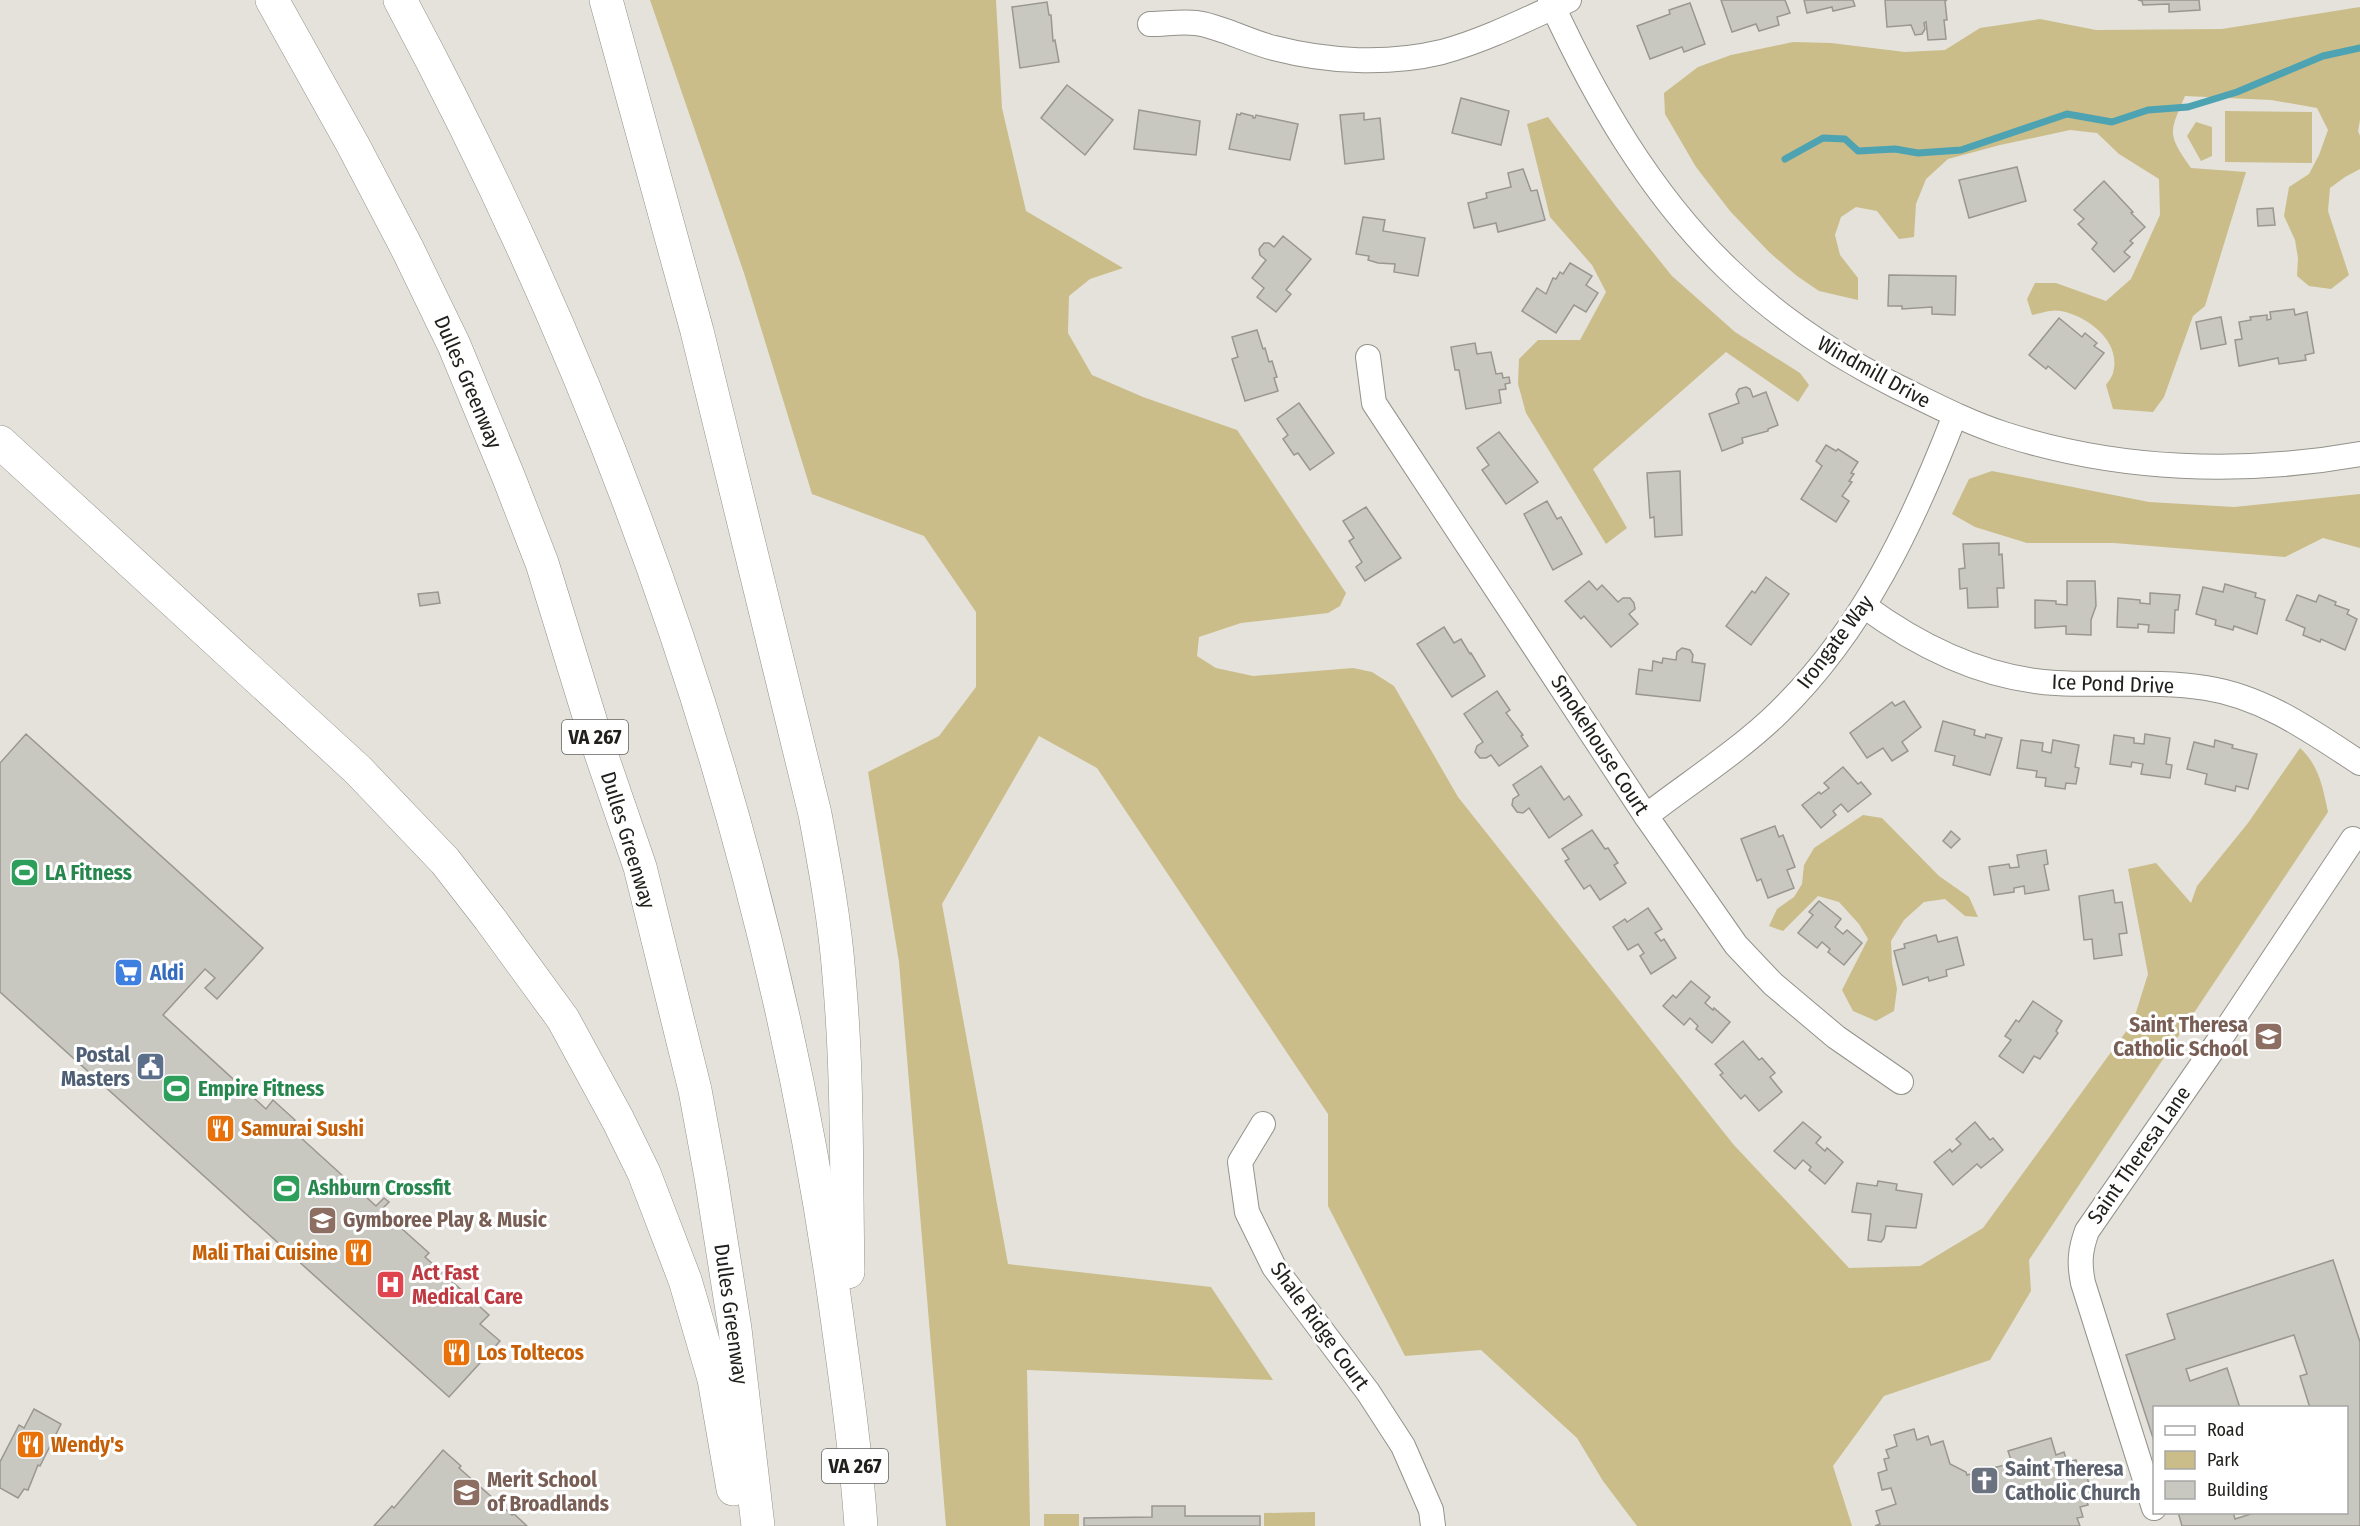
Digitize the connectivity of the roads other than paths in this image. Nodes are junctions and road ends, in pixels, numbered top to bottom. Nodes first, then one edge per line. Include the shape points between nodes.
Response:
1 (272, 0) edge
2 (400, 0) edge
3 (606, 0) edge
4 (1558, 2) edge
5 (1150, 24) dead end
6 (1368, 357) dead end
7 (1955, 415) junction
8 (0, 442) edge
9 (2360, 454) edge
10 (1864, 606) junction
11 (2360, 763) edge
12 (1646, 816) junction
13 (2353, 839) dead end
14 (1901, 1082) dead end
15 (1263, 1124) dead end
16 (849, 1406) junction
17 (2153, 1505) edge
18 (740, 1526) edge
19 (759, 1526) edge
20 (861, 1526) edge
21 (1433, 1526) edge

1 - 19 highway, Dulles Greenway / VA 267 via 358,155 454,345 542,563 640,867 695,1090 707,1156 735,1329
2 - 16 highway, VA 267 via 509,214 564,337 658,578 704,718 747,870 803,1112 827,1245
3 - 16 highway via 697,331 803,761 828,885 845,1065
4 - 5 street via 1503,31 1470,43 1440,52 1377,60 1330,59 1274,48 1196,23
4 - 7 street, Windmill Drive via 1597,94 1645,171 1728,269 1824,346
6 - 12 street, Smokehouse Court via 1374,403
7 - 9 street, Windmill Drive via 2062,450 2170,465 2281,465
7 - 10 street, Irongate Way via 1910,522
8 - 18 highway via 408,820 445,861 563,1019 644,1173 685,1280 714,1379
10 - 11 street, Ice Pond Drive via 1890,625 1983,669 2057,683 2172,684 2231,694 2285,714
10 - 12 street, Irongate Way via 1779,713
12 - 14 street, Smokehouse Court via 1736,945 1773,984 1836,1037
13 - 17 street, Saint Theresa Lane via 2087,1231 2081,1247 2083,1283
15 - 21 street, Shale Ridge Court via 1240,1162 1247,1212 1274,1267 1368,1392 1403,1446 1431,1510
16 - 20 highway, VA 267

